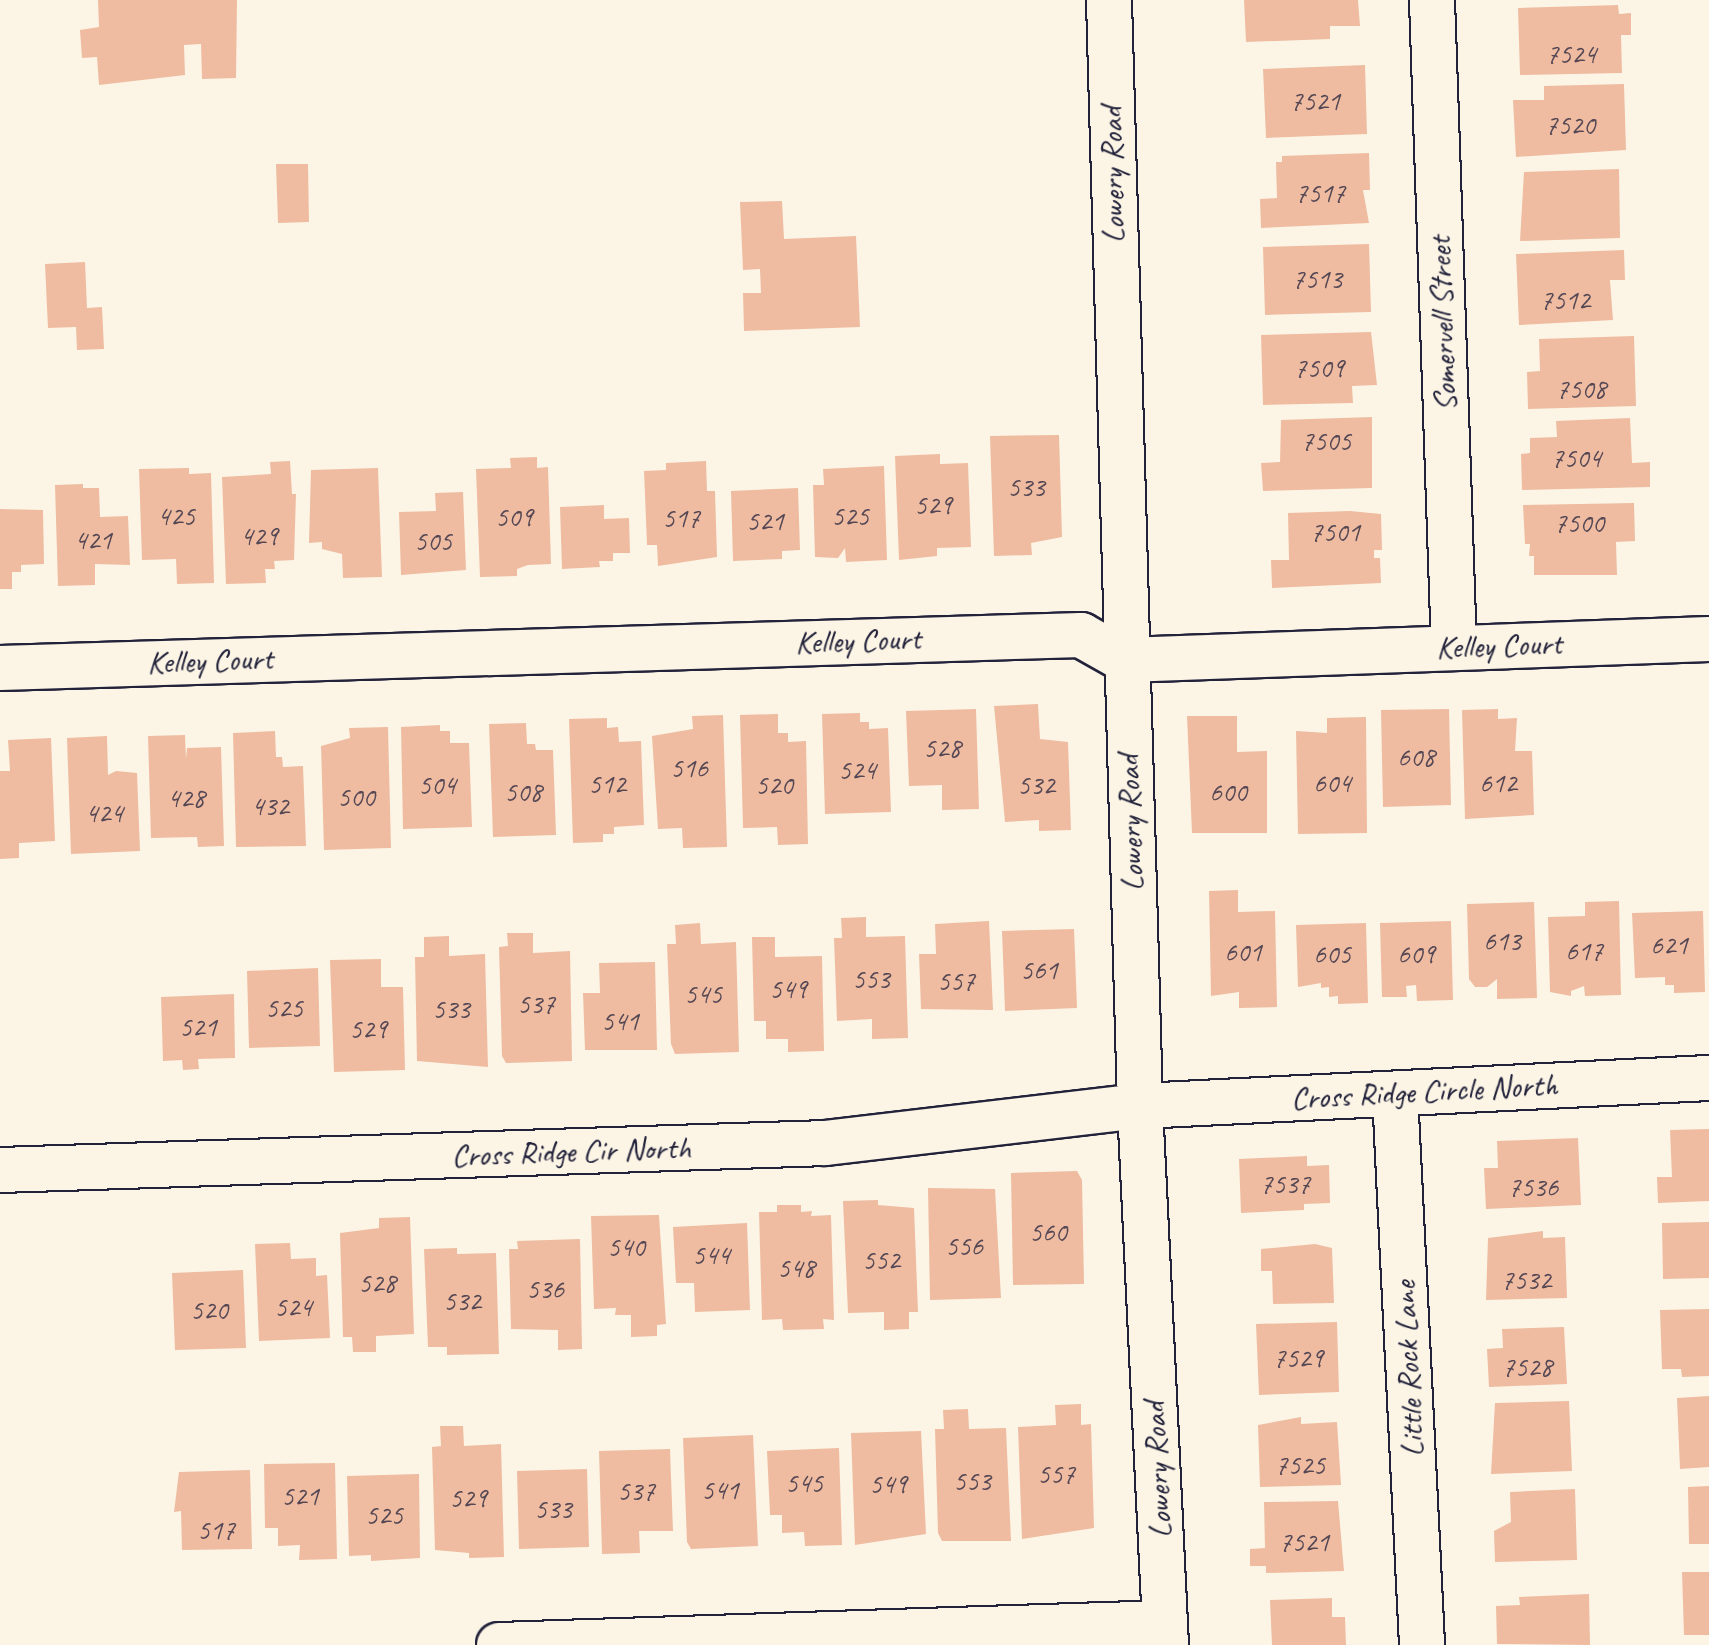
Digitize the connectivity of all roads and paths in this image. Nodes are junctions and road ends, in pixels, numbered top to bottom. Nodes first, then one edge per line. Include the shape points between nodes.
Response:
1 (1109, 0) edge
2 (1432, 0) edge
3 (1709, 639) edge
4 (1454, 648) junction
5 (1125, 660) junction
6 (0, 668) edge
7 (1709, 1078) edge
8 (1395, 1094) junction
9 (1140, 1106) junction
10 (0, 1170) edge
11 (1166, 1634) edge
12 (499, 1645) edge
13 (1422, 1645) edge

1 - 5 street, Lowery Road
2 - 4 street, Somervell Street
3 - 4 street, Kelley Court
4 - 5 street, Kelley Court
5 - 6 street, Kelley Court via 1081,635
5 - 9 street, Lowery Road
7 - 8 street, Cross Ridge Circle North
8 - 9 street, Cross Ridge Circle North
8 - 13 street, Little Rock Lane
9 - 10 street, Cross Ridge Cir North via 825,1143
9 - 11 street, Lowery Road
11 - 12 street

